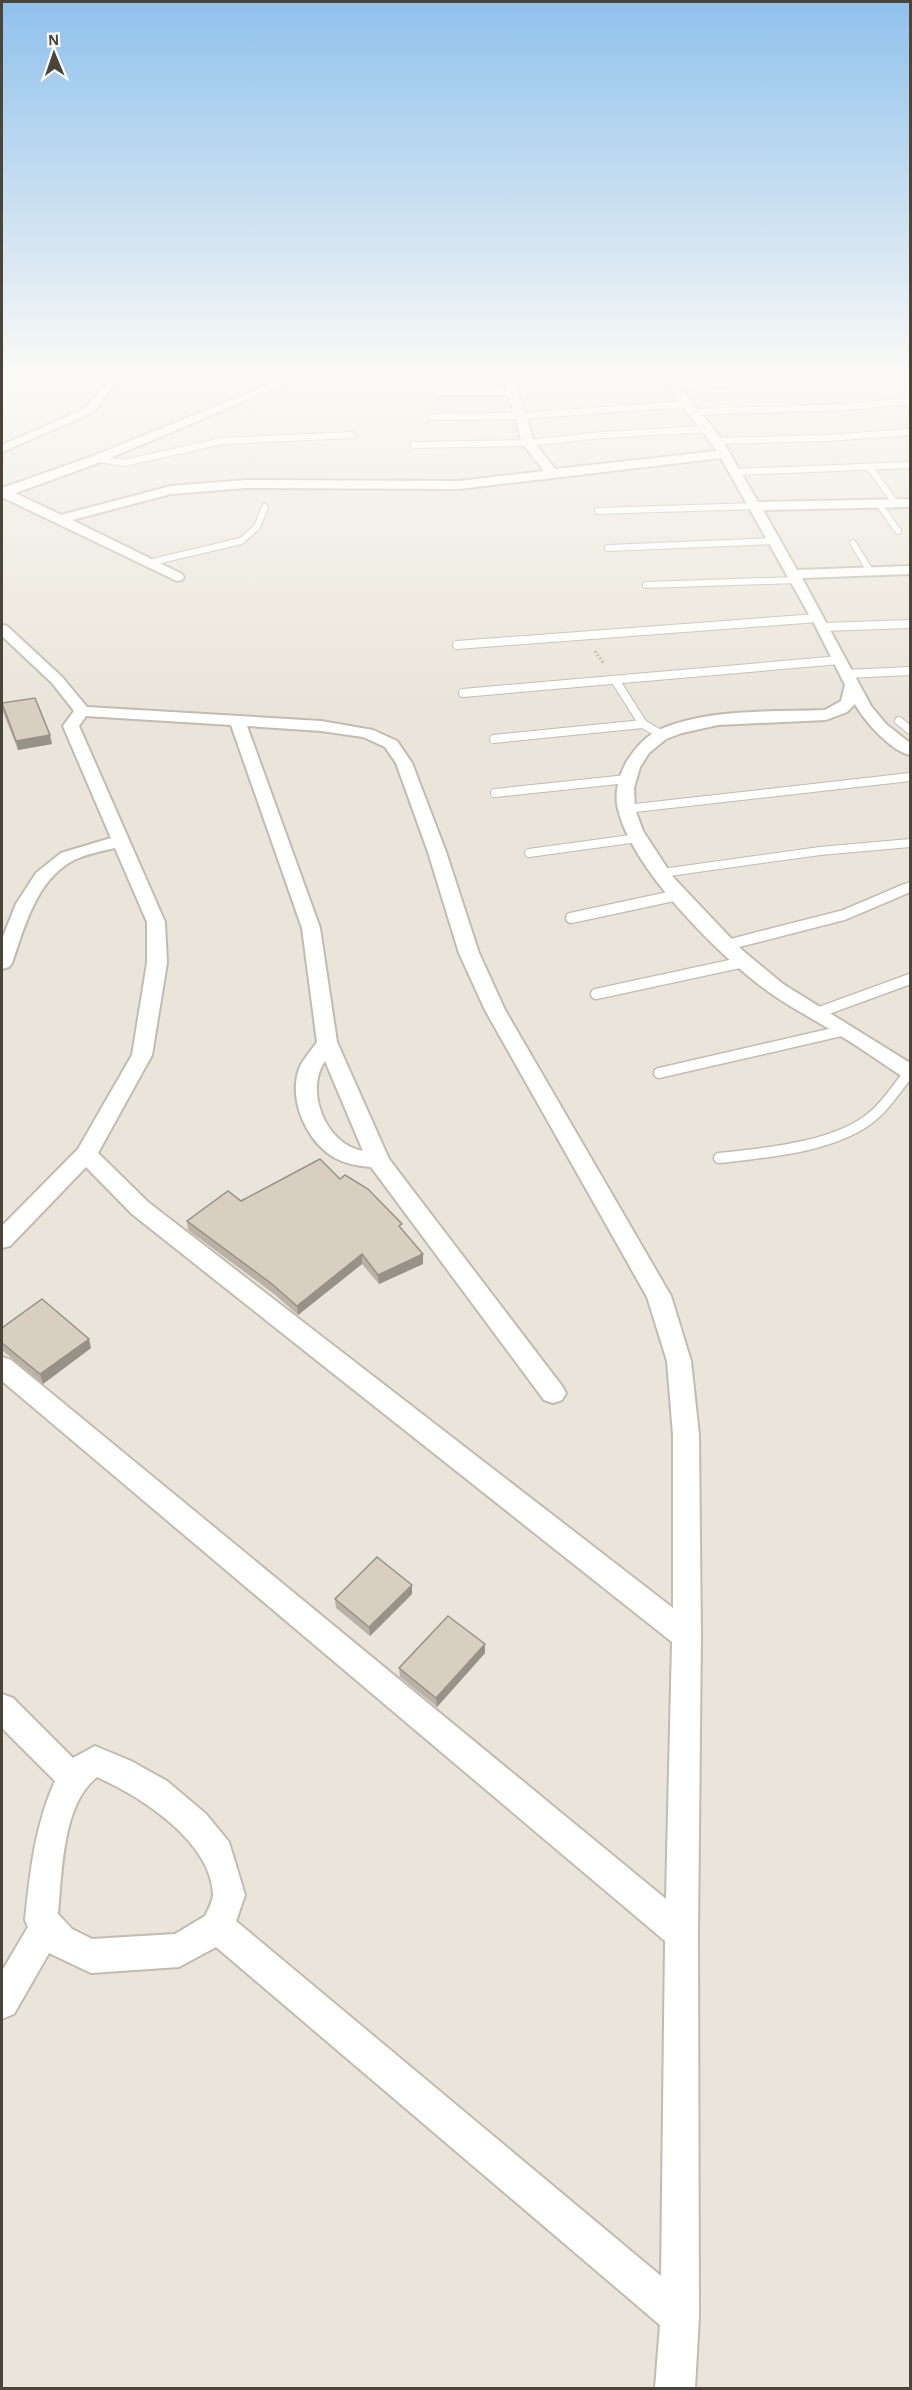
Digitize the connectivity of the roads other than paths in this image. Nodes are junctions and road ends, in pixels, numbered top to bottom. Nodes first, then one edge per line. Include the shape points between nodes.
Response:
1 (26, 485) edge
2 (240, 485) edge
3 (360, 485) edge
4 (463, 485) edge
5 (742, 485) edge
6 (882, 485) edge
7 (3, 493) edge
8 (910, 503) edge
9 (879, 504) junction
10 (896, 504) junction
11 (754, 506) junction
12 (265, 507) dead end
13 (598, 511) dead end
14 (62, 519) junction
15 (898, 531) dead end
16 (774, 541) junction
17 (853, 543) dead end
18 (608, 548) dead end
19 (148, 562) junction
20 (910, 570) edge
21 (870, 571) junction
22 (177, 577) dead end
23 (794, 577) junction
24 (646, 585) dead end
25 (820, 622) junction
26 (910, 624) edge
27 (2, 629) edge
28 (457, 645) dead end
29 (840, 660) junction
30 (910, 671) edge
31 (615, 680) junction
32 (849, 680) junction
33 (463, 693) dead end
34 (82, 711) junction
35 (237, 721) junction
36 (899, 721) dead end
37 (643, 724) junction
38 (910, 730) edge
39 (662, 735) junction
40 (494, 739) dead end
41 (910, 750) edge
42 (910, 777) edge
43 (627, 779) junction
44 (495, 793) dead end
45 (626, 809) junction
46 (638, 838) junction
47 (121, 841) junction
48 (910, 843) edge
49 (529, 853) dead end
50 (662, 873) junction
51 (910, 886) edge
52 (678, 895) junction
53 (571, 918) dead end
54 (727, 945) junction
55 (744, 962) junction
56 (2, 963) edge
57 (910, 980) edge
58 (596, 994) dead end
59 (817, 1013) junction
60 (846, 1030) junction
61 (327, 1042) junction
62 (910, 1072) edge
63 (659, 1073) dead end
64 (86, 1154) junction
65 (719, 1158) dead end
66 (378, 1160) junction
67 (2, 1240) edge
68 (2, 1367) edge
69 (553, 1393) dead end
70 (687, 1636) junction
71 (2, 1708) edge
72 (75, 1776) junction
73 (47, 1926) junction
74 (218, 1927) junction
75 (682, 1933) junction
76 (2, 2002) edge
77 (680, 2318) junction
78 (675, 2388) edge

1 - 7 street
2 - 14 street via 132,498
3 - 4 street
5 - 11 street
6 - 10 lane
7 - 14 street
8 - 10 street
9 - 10 street
9 - 11 street
9 - 15 lane
11 - 13 lane
11 - 16 street
12 - 19 lane via 259,527 241,542
14 - 19 street
16 - 18 lane
16 - 23 street
17 - 21 lane
19 - 22 street
20 - 21 street
21 - 23 street
23 - 24 lane
23 - 25 street
25 - 26 lane
25 - 28 lane
25 - 29 street
27 - 34 street via 57,680
29 - 31 lane
29 - 32 street
30 - 32 lane
31 - 33 lane
31 - 37 lane
32 - 39 street via 852,698 840,711 725,721
32 - 41 street via 880,727
34 - 35 street
34 - 47 street via 71,726
35 - 61 street via 310,928
35 - 70 street via 367,733 391,744 404,763 469,953 495,1010 659,1296 679,1360 686,1435
36 - 38 lane
37 - 39 lane
37 - 40 lane
39 - 43 street via 634,761
42 - 45 lane
43 - 44 lane
43 - 45 street
45 - 46 street
46 - 49 lane
46 - 50 street
47 - 56 street via 66,857 45,875 30,896
47 - 64 street via 156,922 157,963 142,1055
48 - 50 lane
50 - 52 street
51 - 54 lane via 887,900 840,916
52 - 53 lane
52 - 54 street
54 - 55 street
55 - 58 lane
55 - 59 street
57 - 59 lane
59 - 60 street
60 - 62 street
60 - 63 lane
61 - 66 street
61 - 66 street via 310,1069 305,1093 311,1114 336,1148 353,1157
62 - 65 lane via 867,1122 805,1144
64 - 67 street
64 - 70 street via 140,1208
66 - 69 street
68 - 75 street
70 - 75 street
71 - 72 street via 60,1767
72 - 73 street via 57,1812 45,1875 41,1920
72 - 74 street via 95,1761 156,1792 195,1825 218,1853 229,1895
73 - 74 street via 60,1941 91,1956 179,1950
73 - 76 street
74 - 77 street
75 - 77 street
77 - 78 street

